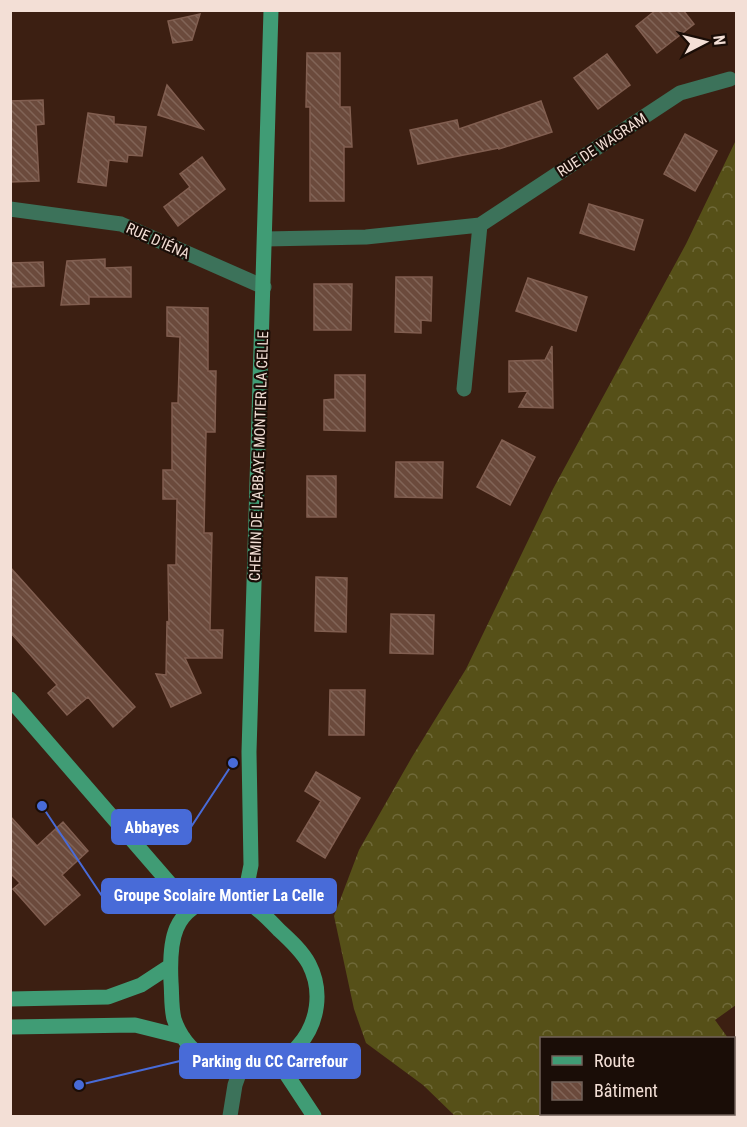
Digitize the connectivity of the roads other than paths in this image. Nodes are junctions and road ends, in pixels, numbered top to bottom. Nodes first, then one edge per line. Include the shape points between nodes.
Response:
1 (271, 10) edge
2 (730, 79) dead end
3 (10, 209) edge
4 (480, 225) junction
5 (265, 239) junction
6 (264, 287) junction
7 (464, 389) dead end
8 (10, 699) edge
9 (244, 900) junction
10 (191, 908) junction
11 (170, 966) junction
12 (10, 999) edge
13 (10, 1027) edge
14 (183, 1037) junction
15 (279, 1063) junction
16 (240, 1071) junction
17 (230, 1116) edge
18 (314, 1116) edge

1 - 5 street, CHEMIN DE L'ABBAYE MONTIER LA CELLE
2 - 4 street, RUE DE WAGRAM via 680,93
3 - 6 street, RUE D'IÉNA via 121,224
4 - 5 street, RUE DE WAGRAM via 366,237
4 - 7 street
5 - 6 street, CHEMIN DE L'ABBAYE MONTIER LA CELLE
6 - 9 street, CHEMIN DE L'ABBAYE MONTIER LA CELLE via 249,752 251,865
8 - 10 street
9 - 10 street via 218,897
9 - 15 street via 262,912 303,954 316,982 318,1000 306,1037
10 - 11 street via 173,933
11 - 12 street via 141,985 108,997
11 - 14 street via 174,1018
13 - 14 street via 135,1025
14 - 16 street via 198,1054 218,1066
15 - 16 street
15 - 18 street
16 - 17 street

